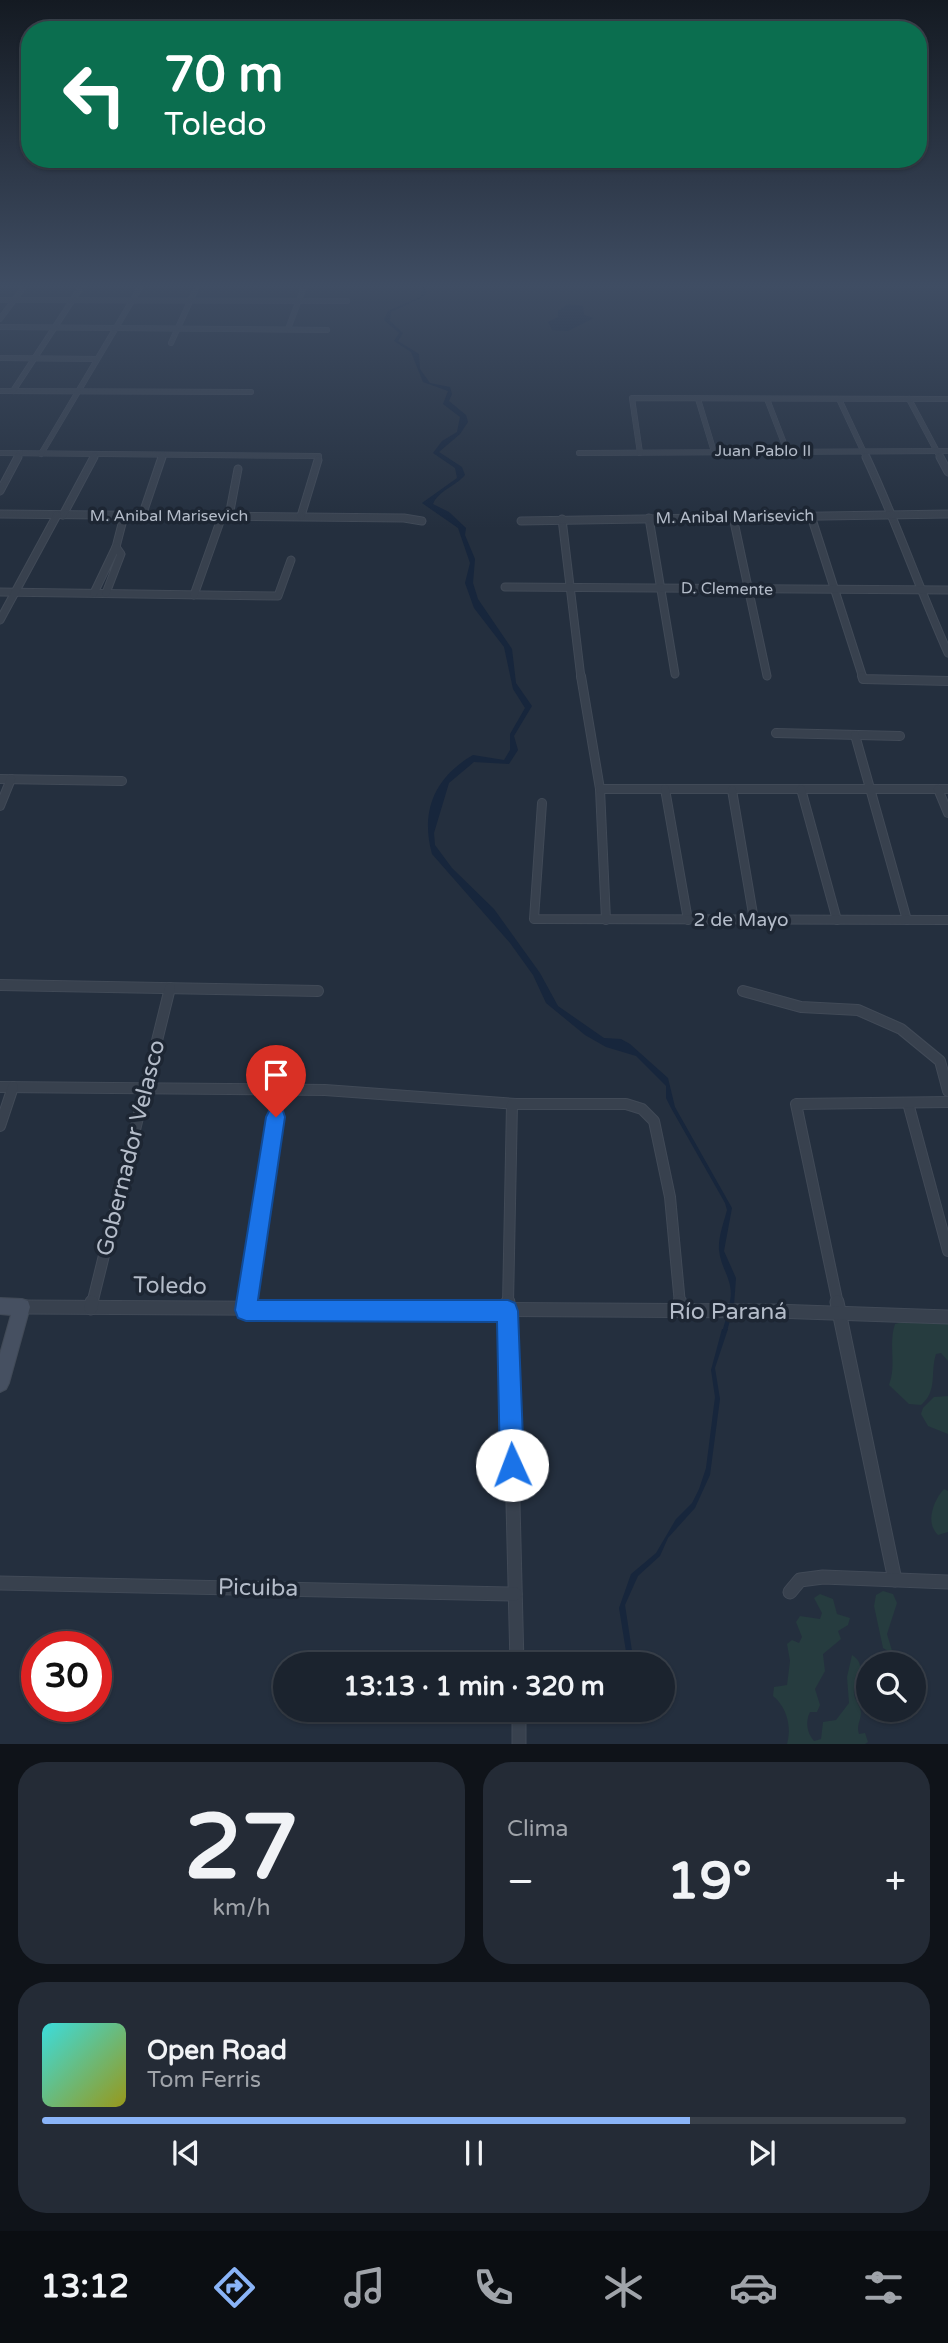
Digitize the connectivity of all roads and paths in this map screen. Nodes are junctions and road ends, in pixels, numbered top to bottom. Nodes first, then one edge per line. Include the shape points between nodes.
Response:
1 (29, 365) edge
2 (94, 365) edge
3 (0, 391) edge
4 (13, 391) junction
5 (83, 391) junction
6 (251, 392) dead end
7 (698, 399) junction
8 (767, 399) junction
9 (839, 399) junction
10 (909, 399) junction
11 (948, 399) edge
12 (787, 451) junction
13 (864, 451) junction
14 (937, 451) junction
15 (948, 451) edge
16 (714, 452) junction
17 (0, 453) edge
18 (20, 453) junction
19 (579, 453) dead end
20 (640, 453) junction
21 (41, 454) junction
22 (163, 454) junction
23 (95, 455) junction
24 (238, 468) dead end
25 (948, 472) edge
26 (0, 491) edge
27 (0, 514) edge
28 (948, 514) edge
29 (60, 515) junction
30 (893, 515) junction
31 (124, 516) junction
32 (142, 516) junction
33 (226, 516) junction
34 (301, 516) junction
35 (811, 516) junction
36 (733, 517) junction
37 (649, 518) junction
38 (562, 519) junction
39 (521, 520) dead end
40 (422, 521) dead end
41 (116, 547) junction
42 (291, 559) dead end
43 (505, 587) dead end
44 (570, 587) junction
45 (660, 588) junction
46 (748, 589) junction
47 (835, 590) junction
48 (948, 590) edge
49 (920, 591) junction
50 (0, 592) edge
51 (14, 593) junction
52 (94, 593) junction
53 (106, 593) junction
54 (194, 595) junction
55 (0, 620) edge
56 (948, 653) edge
57 (675, 674) dead end
58 (767, 676) dead end
59 (948, 681) edge
60 (776, 733) dead end
61 (855, 735) junction
62 (900, 736) dead end
63 (0, 779) edge
64 (11, 779) junction
65 (122, 781) dead end
66 (870, 788) junction
67 (600, 789) junction
68 (665, 789) junction
69 (801, 789) junction
70 (943, 789) edge
71 (732, 790) junction
72 (542, 803) dead end
73 (0, 806) edge
74 (948, 813) edge
75 (607, 920) junction
76 (688, 920) junction
77 (754, 920) junction
78 (837, 920) junction
79 (907, 920) junction
80 (947, 922) edge
81 (0, 985) edge
82 (170, 988) junction
83 (318, 991) dead end
84 (743, 991) dead end
85 (0, 1087) edge
86 (13, 1087) junction
87 (146, 1089) junction
88 (280, 1090) junction
89 (948, 1091) edge
90 (908, 1102) junction
91 (948, 1102) edge
92 (516, 1104) junction
93 (0, 1126) edge
94 (948, 1251) edge
95 (0, 1307) edge
96 (22, 1307) junction
97 (91, 1308) junction
98 (246, 1310) junction
99 (508, 1311) junction
100 (681, 1311) junction
101 (839, 1314) junction
102 (948, 1317) edge
103 (0, 1383) edge
104 (895, 1580) junction
105 (948, 1582) edge
106 (0, 1583) edge
107 (790, 1592) dead end
108 (515, 1594) junction
109 (517, 1652) edge
110 (519, 1722) edge
111 (520, 1744) edge

1 - 4 street
2 - 5 street
3 - 4 street
4 - 5 street
5 - 6 street
5 - 21 street
7 - 8 street
7 - 16 street
7 - 20 street via 632,398
8 - 9 street
8 - 12 street
9 - 10 street
9 - 13 street
10 - 11 street
10 - 14 street
12 - 13 street, Juan Pablo II
12 - 16 street, Juan Pablo II
13 - 14 street, Juan Pablo II
13 - 30 street
14 - 15 street, Juan Pablo II
14 - 25 street
16 - 20 street, Juan Pablo II
17 - 18 street
18 - 21 street
18 - 26 street
19 - 20 street, Juan Pablo II
21 - 23 street
22 - 23 street
22 - 32 street
22 - 34 street via 318,458
23 - 29 street
24 - 33 street
27 - 29 street, M. Anibal Marisevich
28 - 30 street, M. Anibal Marisevich
29 - 31 street, M. Anibal Marisevich
29 - 51 street
30 - 35 street, M. Anibal Marisevich
30 - 49 street
31 - 32 street, M. Anibal Marisevich
31 - 41 street
32 - 33 street, M. Anibal Marisevich
33 - 34 street, M. Anibal Marisevich
33 - 54 street
34 - 40 street, M. Anibal Marisevich
35 - 36 street, M. Anibal Marisevich
35 - 47 street
36 - 37 street, M. Anibal Marisevich
36 - 46 street
37 - 38 street, M. Anibal Marisevich
37 - 45 street
38 - 39 street, M. Anibal Marisevich
38 - 44 street
41 - 52 street
41 - 53 street via 121,554
42 - 54 street via 278,596
43 - 44 street, D. Clemente
44 - 45 street, D. Clemente
44 - 67 street
45 - 46 street, D. Clemente
45 - 57 street
46 - 47 street, D. Clemente
46 - 58 street
47 - 49 street, D. Clemente
47 - 59 street via 863,680
48 - 49 street, D. Clemente
49 - 56 street
50 - 51 street
51 - 52 street
51 - 55 street
52 - 53 street
53 - 54 street
60 - 61 street
61 - 62 street
61 - 66 street
63 - 64 street
64 - 65 street
64 - 73 street
66 - 69 street
66 - 70 street
66 - 79 street
67 - 68 street
67 - 75 street
68 - 71 street
68 - 76 street
69 - 71 street
69 - 78 street
70 - 74 street
71 - 77 street
72 - 75 street, 2 de Mayo via 534,919
75 - 76 street, 2 de Mayo
76 - 77 street, 2 de Mayo
77 - 78 street, 2 de Mayo
78 - 79 street, 2 de Mayo
79 - 80 street, 2 de Mayo
81 - 82 street
82 - 83 street
82 - 87 street, Gobernador Velasco
84 - 89 street via 802,1007 858,1010 901,1028 940,1061
85 - 86 street
86 - 87 street
86 - 93 street
87 - 88 street
87 - 97 street, Gobernador Velasco
88 - 92 street
88 - 98 street
90 - 91 street
90 - 94 street
90 - 101 street via 796,1104
92 - 99 street via 512,1104
92 - 100 street via 626,1104 642,1109 654,1121 670,1197
95 - 96 main road, Toledo
96 - 97 street, Toledo
96 - 103 main road
97 - 98 street, Toledo
98 - 99 street, Toledo
99 - 100 street, Río Paraná
99 - 108 street
100 - 101 street, Río Paraná
101 - 102 street, Río Paraná
101 - 104 street
104 - 105 street
104 - 107 street via 822,1577 800,1580
106 - 108 street, Picuiba
108 - 109 street
110 - 111 street

